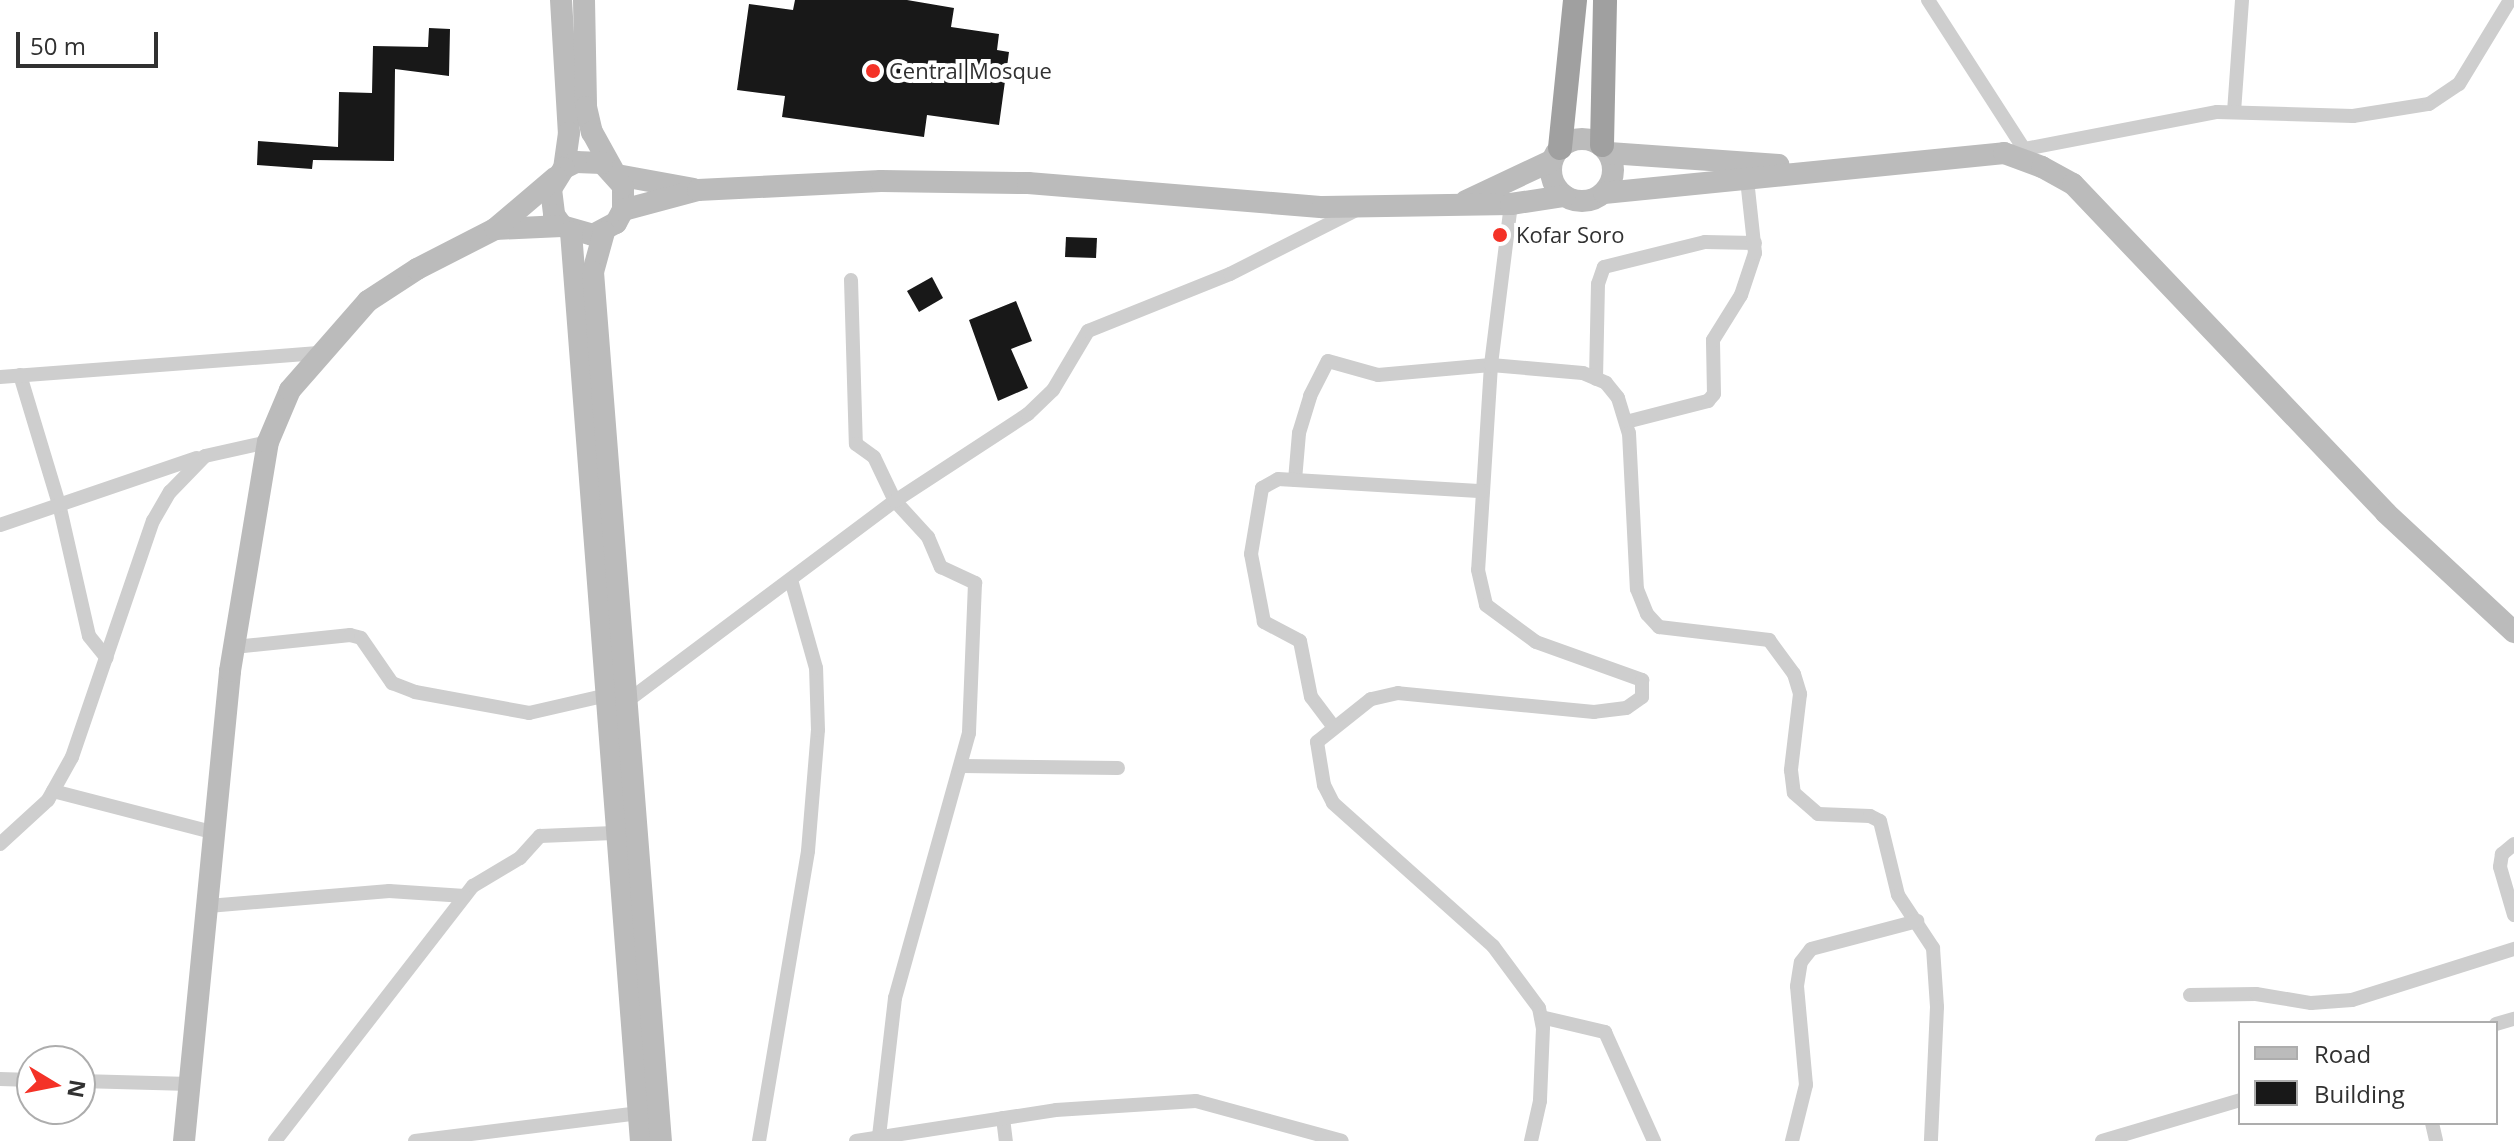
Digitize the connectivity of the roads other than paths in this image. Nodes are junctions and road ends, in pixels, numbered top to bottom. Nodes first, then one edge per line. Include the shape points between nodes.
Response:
1 (561, 0) edge
2 (584, 0) edge
3 (1575, 0) edge
4 (1605, 0) edge
5 (1928, 0) edge
6 (2242, 0) edge
7 (2510, 0) edge
8 (2234, 112) junction
9 (1606, 149) junction
10 (2014, 151) junction
11 (1555, 154) junction
12 (1824, 167) junction
13 (560, 172) junction
14 (615, 173) junction
15 (1747, 179) junction
16 (698, 190) junction
17 (1604, 193) junction
18 (1564, 196) junction
19 (1462, 204) junction
20 (1511, 204) junction
21 (1363, 206) junction
22 (623, 210) junction
23 (495, 229) junction
24 (567, 229) junction
25 (604, 232) junction
26 (1755, 243) junction
27 (851, 280) dead end
28 (318, 353) junction
29 (1491, 365) junction
30 (20, 375) junction
31 (0, 377) edge
32 (1596, 379) junction
33 (1626, 422) junction
34 (268, 442) junction
35 (205, 456) junction
36 (1295, 480) junction
37 (1483, 491) junction
38 (895, 501) junction
39 (59, 504) junction
40 (0, 525) edge
41 (792, 583) junction
42 (2514, 632) edge
43 (234, 647) junction
44 (107, 658) junction
45 (603, 696) junction
46 (626, 702) junction
47 (1333, 726) junction
48 (963, 766) junction
49 (1118, 768) dead end
50 (53, 791) junction
51 (215, 833) junction
52 (614, 833) junction
53 (0, 844) edge
54 (2514, 844) edge
55 (465, 896) junction
56 (208, 906) junction
57 (2514, 915) edge
58 (1917, 921) junction
59 (2514, 949) edge
60 (2190, 995) dead end
61 (1541, 1017) junction
62 (96, 1081) edge
63 (190, 1084) junction
64 (2238, 1101) edge
65 (639, 1113) junction
66 (1003, 1118) junction
67 (879, 1137) junction
68 (424, 1140) edge
69 (184, 1141) edge
70 (275, 1141) edge
71 (641, 1141) edge
72 (661, 1141) edge
73 (759, 1141) edge
74 (856, 1141) edge
75 (1006, 1141) edge
76 (1342, 1141) edge
77 (1531, 1141) edge
78 (1654, 1141) edge
79 (1792, 1141) edge
80 (1931, 1141) edge
81 (2102, 1141) edge

1 - 13 main road via 569,133
2 - 14 main road via 586,107 597,144
3 - 11 highway
4 - 9 highway
5 - 10 street
6 - 8 street
7 - 8 street via 2459,84 2429,104 2353,116
8 - 10 street
9 - 11 main road via 1579,138
9 - 12 main road
9 - 17 main road via 1613,174
10 - 12 main road
10 - 42 main road via 2073,184 2386,513
11 - 18 main road via 1550,174
11 - 19 main road
12 - 15 main road
13 - 14 main road via 589,160
13 - 23 main road
13 - 24 main road via 550,203
14 - 16 main road
14 - 22 main road via 623,186
15 - 17 main road
15 - 26 street
16 - 21 main road via 881,181 1028,183
16 - 22 main road
17 - 18 main road via 1584,202
18 - 20 main road
19 - 20 main road
19 - 21 main road
20 - 29 street
21 - 38 street via 1230,274 1088,331 1053,390 1028,414
22 - 25 main road
23 - 24 main road
23 - 28 main road via 368,301
24 - 25 main road
24 - 45 main road
25 - 46 main road via 593,272
26 - 32 street via 1705,242 1604,267 1598,284
26 - 33 street via 1741,295 1713,340 1714,394 1708,401
27 - 38 street via 853,437 874,457
28 - 30 street
28 - 34 main road via 290,390
29 - 32 street
29 - 36 street via 1378,375 1328,361 1299,433
29 - 37 street
30 - 31 street
30 - 39 street
32 - 33 street via 1618,398
33 - 58 street via 1637,589 1647,614 1659,627 1748,634 1779,648 1800,694 1791,770 1794,793 1818,814 1880,821 1898,895
34 - 35 street
34 - 43 main road
35 - 39 street
35 - 44 street via 170,492 153,521
36 - 37 street
36 - 47 street via 1278,479 1262,488 1251,554 1264,622 1300,641 1311,697
37 - 47 street via 1478,570 1486,605 1536,642 1642,680 1642,697 1626,708 1594,712 1398,693 1371,699
38 - 41 street
38 - 48 street via 928,537 941,567 975,583
39 - 40 street
39 - 44 street via 89,636
41 - 46 street
41 - 73 street via 816,668 818,730 806,865
43 - 45 street via 350,635 361,638 392,683 415,692 529,713
43 - 51 main road
44 - 50 street via 72,757
45 - 52 main road
46 - 72 main road
47 - 61 street via 1317,742 1324,785 1333,803 1493,946 1524,984
48 - 49 street
48 - 67 street via 895,998
50 - 51 street
50 - 53 street via 25,825
51 - 56 main road
52 - 55 street via 540,836 520,858 482,878
52 - 65 main road
54 - 57 street via 2502,854 2500,867
55 - 56 street via 389,891
55 - 70 street
56 - 63 main road
58 - 79 street via 1811,949 1801,962 1797,986 1806,1085
58 - 80 street via 1933,948 1937,1007
59 - 60 street via 2352,1000 2311,1003 2256,994
61 - 77 street via 1540,1101
61 - 78 street via 1605,1032
62 - 63 street
63 - 69 main road
64 - 81 street
65 - 68 street
65 - 71 main road
66 - 67 street
66 - 75 street
66 - 76 street via 1196,1101
67 - 74 street

